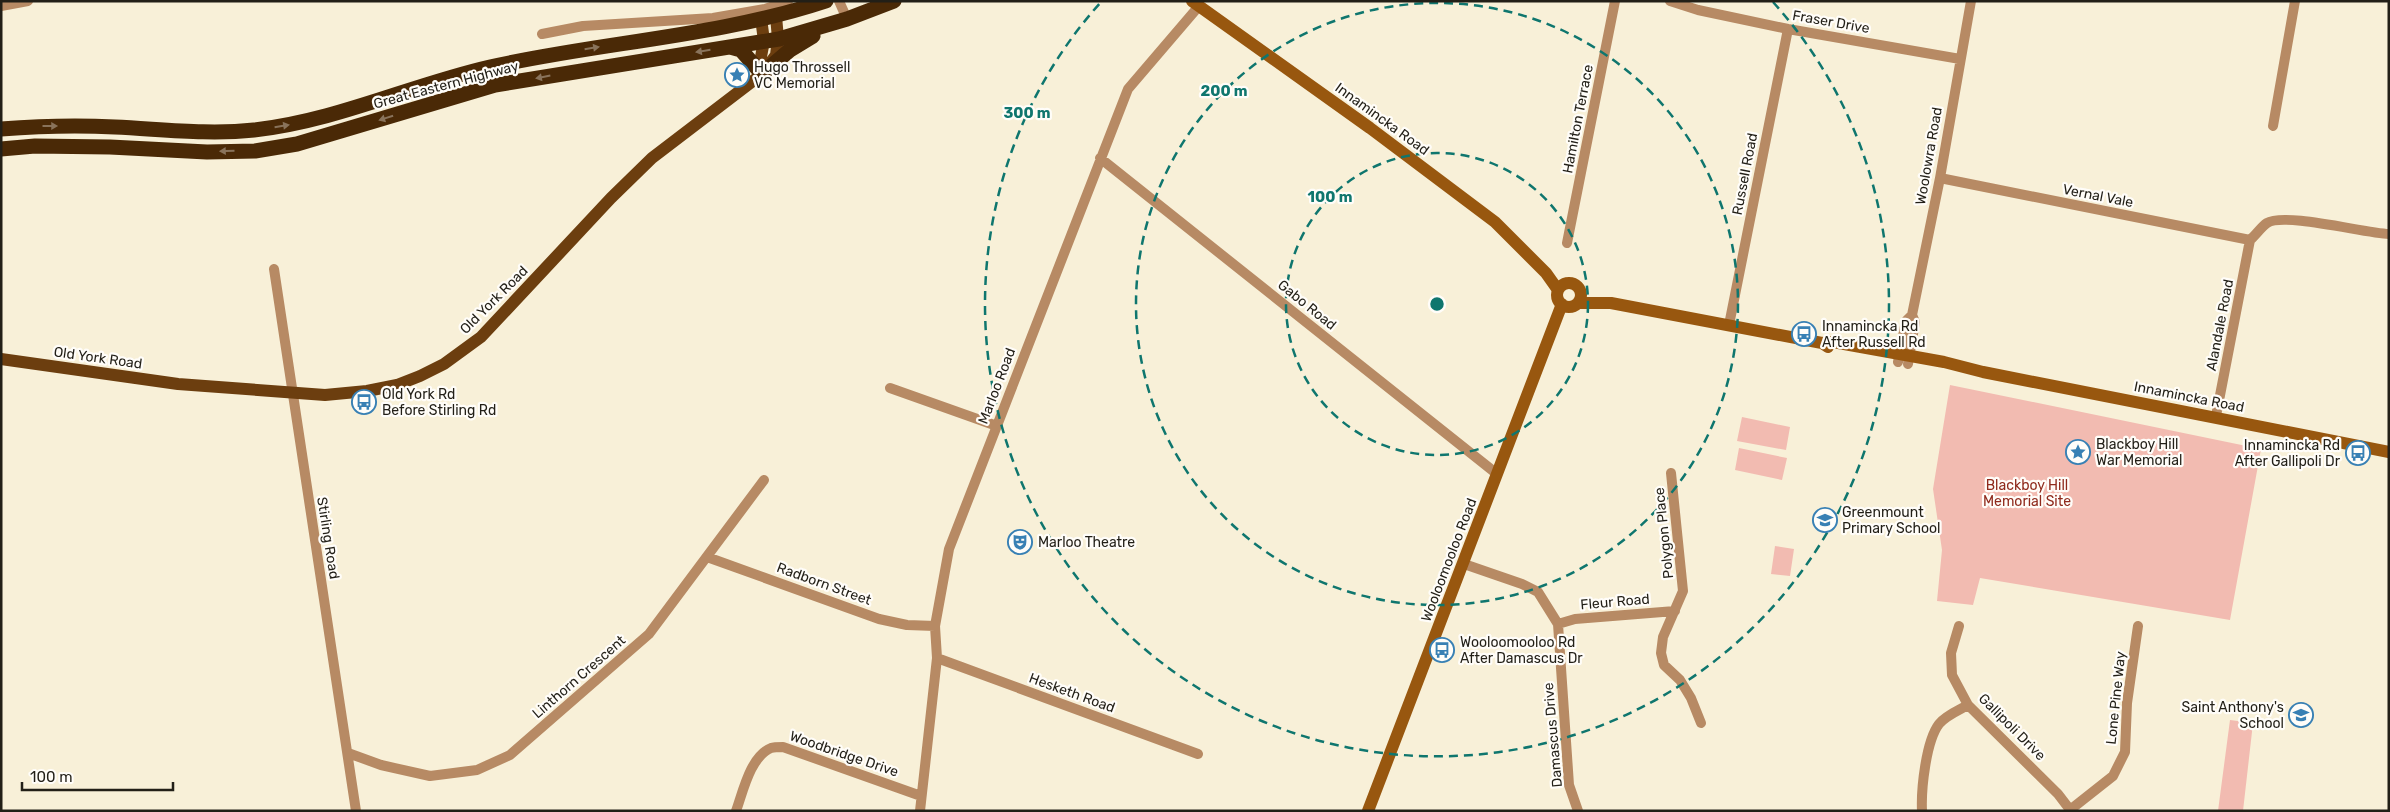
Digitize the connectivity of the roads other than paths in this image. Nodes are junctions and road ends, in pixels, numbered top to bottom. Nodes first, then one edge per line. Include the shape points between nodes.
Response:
1 (28, 1) edge
2 (788, 1) edge
3 (826, 1) edge
4 (839, 1) edge
5 (894, 1) edge
6 (1615, 1) edge
7 (1670, 1) edge
8 (1971, 1) edge
9 (2295, 1) edge
10 (1195, 4) edge
11 (1, 6) edge
12 (768, 17) junction
13 (842, 21) junction
14 (1788, 28) junction
15 (542, 34) dead end
16 (771, 40) junction
17 (730, 47) junction
18 (1960, 59) junction
19 (762, 74) junction
20 (2273, 126) dead end
21 (1, 129) edge
22 (1, 149) edge
23 (1100, 158) junction
24 (1940, 178) junction
25 (2389, 234) edge
26 (2250, 240) junction
27 (1568, 243) dead end
28 (274, 269) dead end
29 (1560, 288) junction
30 (1572, 302) junction
31 (1729, 325) junction
32 (1, 359) edge
33 (1904, 359) junction
34 (890, 388) dead end
35 (292, 393) junction
36 (2216, 416) junction
37 (997, 426) junction
38 (2389, 452) edge
39 (1671, 473) dead end
40 (1497, 474) junction
41 (764, 480) dead end
42 (707, 557) junction
43 (1464, 564) junction
44 (1675, 611) junction
45 (1558, 624) junction
46 (935, 626) junction
47 (1959, 626) dead end
48 (2138, 626) dead end
49 (937, 658) junction
50 (1968, 705) junction
51 (1700, 723) dead end
52 (348, 753) junction
53 (1198, 754) dead end
54 (921, 796) junction
55 (2071, 810) edge
56 (356, 811) edge
57 (736, 811) edge
58 (920, 811) edge
59 (1368, 811) edge
60 (1578, 811) edge
61 (1922, 811) edge

1 - 11 street
2 - 15 street via 765,10 713,18 583,26
3 - 12 highway, Great Eastern Highway
4 - 13 street
5 - 13 highway, Great Eastern Highway
6 - 27 street, Hamilton Terrace
7 - 14 street, Fraser Drive via 1698,10
8 - 18 street, Woolowra Road
9 - 20 street
10 - 23 street, Marloo Road via 1128,89
10 - 29 main road, Innamincka Road via 1370,128 1495,222 1546,273 1552,273
12 - 16 main road
21 -> 12 highway, Great Eastern Highway via 113,126 210,132 253,130 328,116 489,67
13 - 16 highway, Great Eastern Highway
13 - 19 highway via 804,40
14 - 18 street, Fraser Drive
14 - 31 street, Russell Road
16 - 17 highway, Great Eastern Highway
16 - 19 main road via 760,62
17 - 19 highway via 741,50
17 -> 22 highway, Great Eastern Highway via 496,86 336,134 255,151 63,146
18 - 24 street, Woolowra Road
19 - 35 main road, Old York Road via 652,158 495,324 452,359 396,385 325,395
23 - 37 street, Marloo Road
23 - 40 street, Gabo Road
24 - 26 street, Vernal Vale
24 - 33 street, Woolowra Road via 1912,315 1906,321
25 - 26 street via 2295,220 2268,222
26 - 36 street, Alandale Road
28 - 35 street, Stirling Road
29 - 30 main road via 1558,298
29 - 30 main road, Innamincka Road via 1574,284
30 - 31 main road, Innamincka Road via 1602,297 1611,303
30 - 40 main road, Wooloomooloo Road via 1557,320
31 - 33 main road, Innamincka Road via 1822,343 1831,349
32 - 35 main road, Old York Road via 170,383
33 - 36 main road, Innamincka Road via 1942,370 1982,372
34 - 37 street
35 - 52 street, Stirling Road
36 - 38 main road, Innamincka Road
37 - 46 street, Marloo Road via 949,549
39 - 44 street, Polygon Place via 1684,591
40 - 43 main road, Wooloomooloo Road
41 - 42 street, Linthorn Crescent
42 - 46 street, Radborn Street via 879,619
42 - 52 street, Linthorn Crescent via 649,634 510,756 478,770 430,776
43 - 45 street, Damascus Drive via 1538,592
43 - 59 main road, Wooloomooloo Road
44 - 45 street, Fleur Road via 1574,619
44 - 51 street, Polygon Place via 1661,653 1664,665 1692,698
45 - 60 street, Damascus Drive via 1569,786
46 - 49 street, Marloo Road
47 - 50 street, Gallipoli Drive via 1951,653 1952,675
48 - 55 street, Lone Pine Way via 2125,752 2113,776
49 - 53 street, Hesketh Road
49 - 54 street, Marloo Road
50 - 55 street, Gallipoli Drive via 2052,787
50 - 61 street via 1940,723 1931,739 1921,797
52 - 56 street, Stirling Road
54 - 57 street, Woodbridge Drive via 783,747 771,748 760,756
54 - 58 street, Marloo Road

